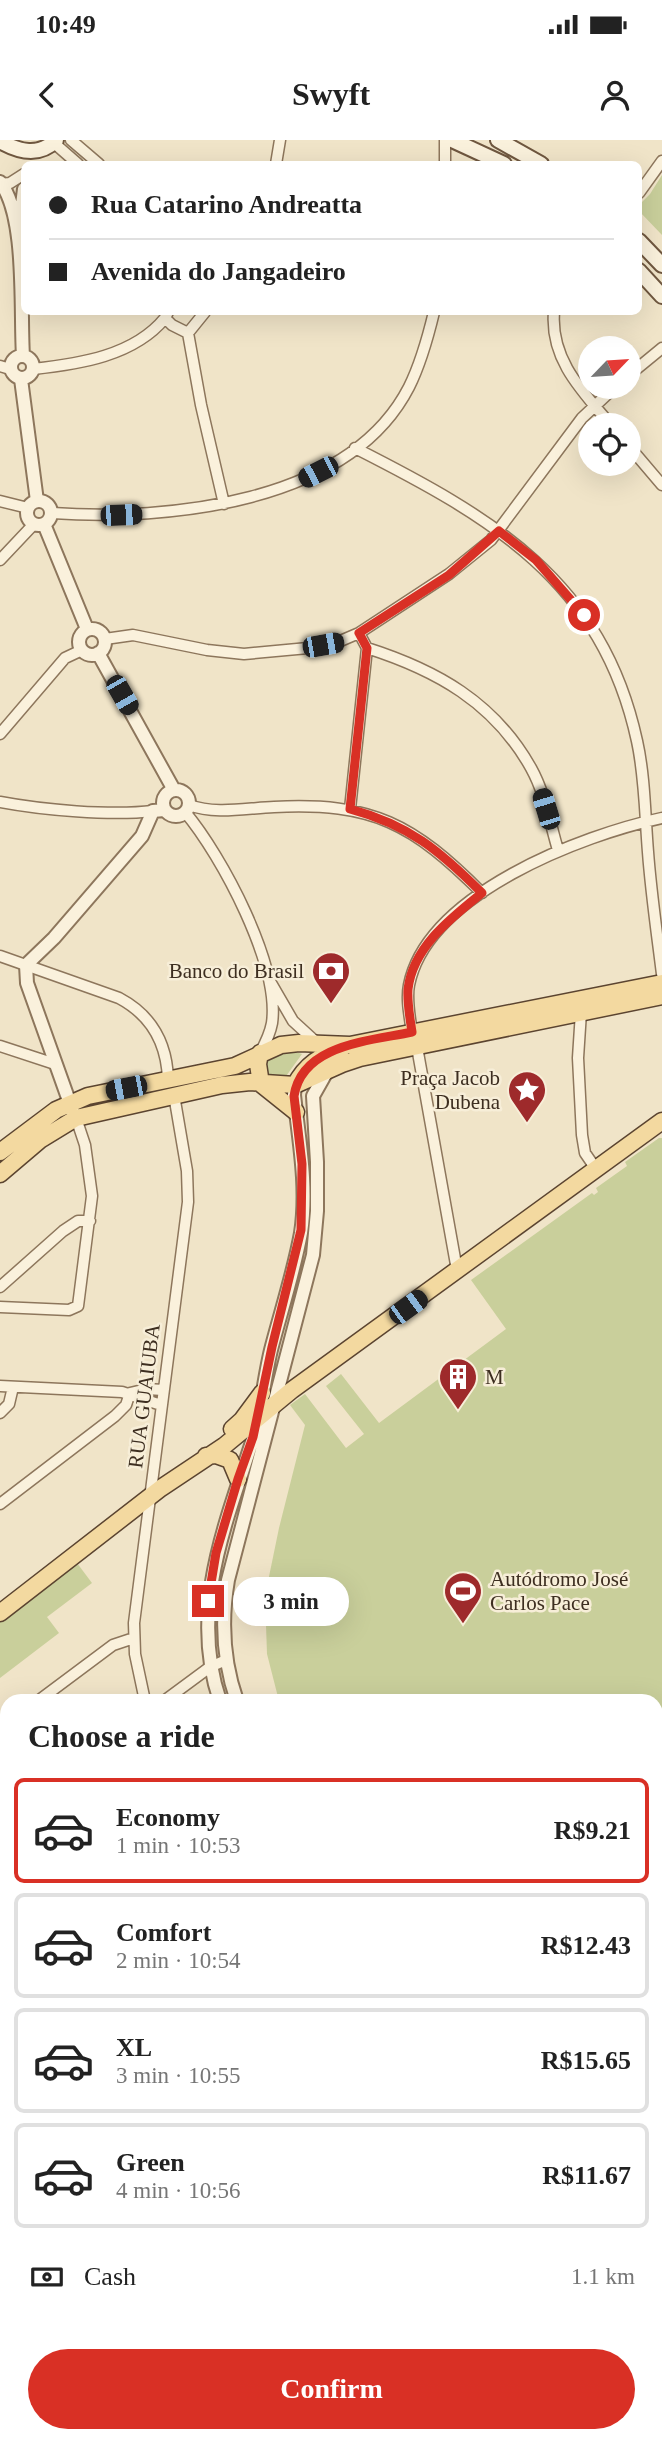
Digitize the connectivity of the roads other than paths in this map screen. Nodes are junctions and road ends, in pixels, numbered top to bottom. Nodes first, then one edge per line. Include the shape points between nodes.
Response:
1 (71, 140) edge
2 (280, 140) edge
3 (445, 140) edge
4 (452, 140) edge
5 (498, 140) edge
6 (0, 141) edge
7 (55, 142) edge
8 (29, 159) edge
9 (77, 161) edge
10 (95, 161) edge
11 (276, 161) edge
12 (445, 161) edge
13 (498, 161) edge
14 (536, 161) edge
15 (662, 161) edge
16 (21, 176) edge
17 (0, 184) edge
18 (642, 189) edge
19 (21, 212) edge
20 (18, 235) junction
21 (642, 245) edge
22 (662, 265) edge
23 (642, 274) edge
24 (662, 296) edge
25 (21, 308) edge
26 (21, 315) edge
27 (166, 315) edge
28 (202, 315) edge
29 (433, 315) edge
30 (554, 315) edge
31 (188, 332) junction
32 (662, 348) edge
33 (23, 356) junction
34 (641, 365) edge
35 (5, 367) edge
36 (33, 369) junction
37 (21, 379) junction
38 (602, 399) edge
39 (595, 406) junction
40 (601, 413) edge
41 (355, 448) junction
42 (641, 460) edge
43 (662, 485) edge
44 (0, 501) edge
45 (33, 504) junction
46 (224, 504) junction
47 (43, 521) junction
48 (499, 531) junction
49 (0, 560) edge
50 (87, 629) junction
51 (359, 633) junction
52 (105, 639) junction
53 (367, 648) junction
54 (82, 650) junction
55 (98, 653) junction
56 (0, 734) edge
57 (174, 790) junction
58 (0, 802) edge
59 (187, 809) junction
60 (350, 809) junction
61 (159, 811) junction
62 (662, 818) edge
63 (646, 821) junction
64 (558, 850) junction
65 (482, 893) junction
66 (0, 956) edge
67 (26, 965) junction
68 (662, 974) edge
69 (269, 978) junction
70 (662, 983) edge
71 (662, 996) edge
72 (581, 1012) junction
73 (414, 1040) junction
74 (317, 1043) junction
75 (350, 1045) junction
76 (0, 1046) edge
77 (260, 1053) junction
78 (55, 1064) junction
79 (326, 1073) junction
80 (261, 1084) junction
81 (295, 1085) junction
82 (171, 1087) junction
83 (73, 1110) junction
84 (296, 1112) junction
85 (662, 1121) edge
86 (2, 1145) edge
87 (317, 1162) junction
88 (302, 1164) junction
89 (596, 1170) junction
90 (0, 1174) edge
91 (90, 1221) junction
92 (457, 1270) junction
93 (0, 1287) edge
94 (0, 1307) edge
95 (0, 1386) edge
96 (13, 1387) junction
97 (163, 1390) junction
98 (131, 1393) junction
99 (268, 1399) junction
100 (161, 1405) junction
101 (0, 1413) edge
102 (257, 1420) junction
103 (206, 1456) junction
104 (238, 1479) junction
105 (151, 1496) junction
106 (0, 1504) edge
107 (0, 1613) edge
108 (134, 1638) junction
109 (226, 1660) junction
110 (210, 1667) junction
111 (47, 1694) edge
112 (144, 1694) edge
113 (173, 1694) edge
114 (218, 1694) edge
115 (235, 1694) edge

1 - 10 street
2 - 11 street
3 - 12 street
4 - 13 main road
5 - 14 main road
6 - 8 main road
7 - 8 main road
7 - 9 street
15 - 18 street
16 - 17 street
17 - 20 street via 13,204
19 - 20 street
20 - 25 street
21 - 22 main road
23 - 24 main road
26 - 33 street
27 - 31 street via 172,325
27 - 36 street via 145,338 107,355
28 - 31 street
29 - 41 street via 408,388 383,423
30 - 39 street via 556,344 564,365
31 - 46 street
32 - 34 street
33 - 35 street
33 - 36 street
35 - 37 street
36 - 37 street
37 - 45 street
38 - 39 street
39 - 40 street
39 - 48 street
41 - 46 street via 305,478
41 - 48 street via 439,491
42 - 43 street
44 - 45 street
45 - 47 street via 28,517
45 - 47 street via 49,505
46 - 47 street
47 - 49 street
47 - 50 street
48 - 51 street via 449,575
48 - 63 street via 536,560 599,639 624,695 637,742
50 - 52 street via 99,630
50 - 54 street via 79,638
51 - 52 street via 308,648 244,654 132,635
51 - 53 street
52 - 55 street
53 - 60 street
53 - 64 street via 425,669 461,689 494,718 532,770
54 - 55 street via 89,655
54 - 56 street via 65,658
55 - 57 street
57 - 59 street via 186,794
57 - 61 street via 165,796
58 - 61 street
59 - 60 street via 311,805
59 - 61 street via 174,816
59 - 69 street via 235,892
60 - 65 street via 391,822 425,841
61 - 67 street via 54,938
62 - 63 street
63 - 64 street
63 - 68 street
64 - 65 street
65 - 73 street via 423,950 414,969 408,993
66 - 67 street, RUA GUAIUBA
67 - 78 street via 25,979
67 - 82 street, RUA GUAIUBA via 134,1006 156,1030 164,1047
69 - 74 street via 293,1021
69 - 77 street via 272,1021
70 - 73 main road
71 - 72 main road
72 - 73 main road
72 - 89 street via 582,1135 585,1153
73 - 75 main road
73 - 79 main road
73 - 92 street
74 - 75 main road
74 - 77 main road via 281,1045
75 - 81 main road via 308,1065
76 - 78 street
77 - 80 main road
77 - 82 main road
78 - 83 street
79 - 81 main road
79 - 87 street via 313,1096
80 - 81 main road
80 - 82 main road
80 - 84 main road
81 - 84 street
82 - 83 main road
82 - 97 street, RUA GUAIUBA via 186,1163 188,1202
83 - 86 main road via 48,1115
83 - 90 main road
83 - 91 street via 91,1175
84 - 88 street
85 - 89 main road
87 - 88 street
87 - 99 street via 313,1255
88 - 99 street via 301,1230
89 - 92 main road
91 - 93 street via 78,1221 63,1231
91 - 94 street via 76,1308
92 - 99 main road
95 - 96 street
96 - 98 street
96 - 101 street via 9,1404
97 - 98 street
97 - 100 street, RUA GUAIUBA
98 - 100 street
98 - 106 street via 115,1416
99 - 102 main road
99 - 103 main road
99 - 109 street via 228,1580 223,1619
100 - 105 street, RUA GUAIUBA
102 - 103 main road
102 - 104 street
103 - 104 main road via 230,1460
103 - 105 main road
104 - 110 street via 211,1578 207,1622
105 - 107 main road
105 - 108 street, RUA GUAIUBA
108 - 111 street via 113,1645
108 - 112 street, RUA GUAIUBA
109 - 110 street
109 - 115 street
110 - 113 street
110 - 114 street

